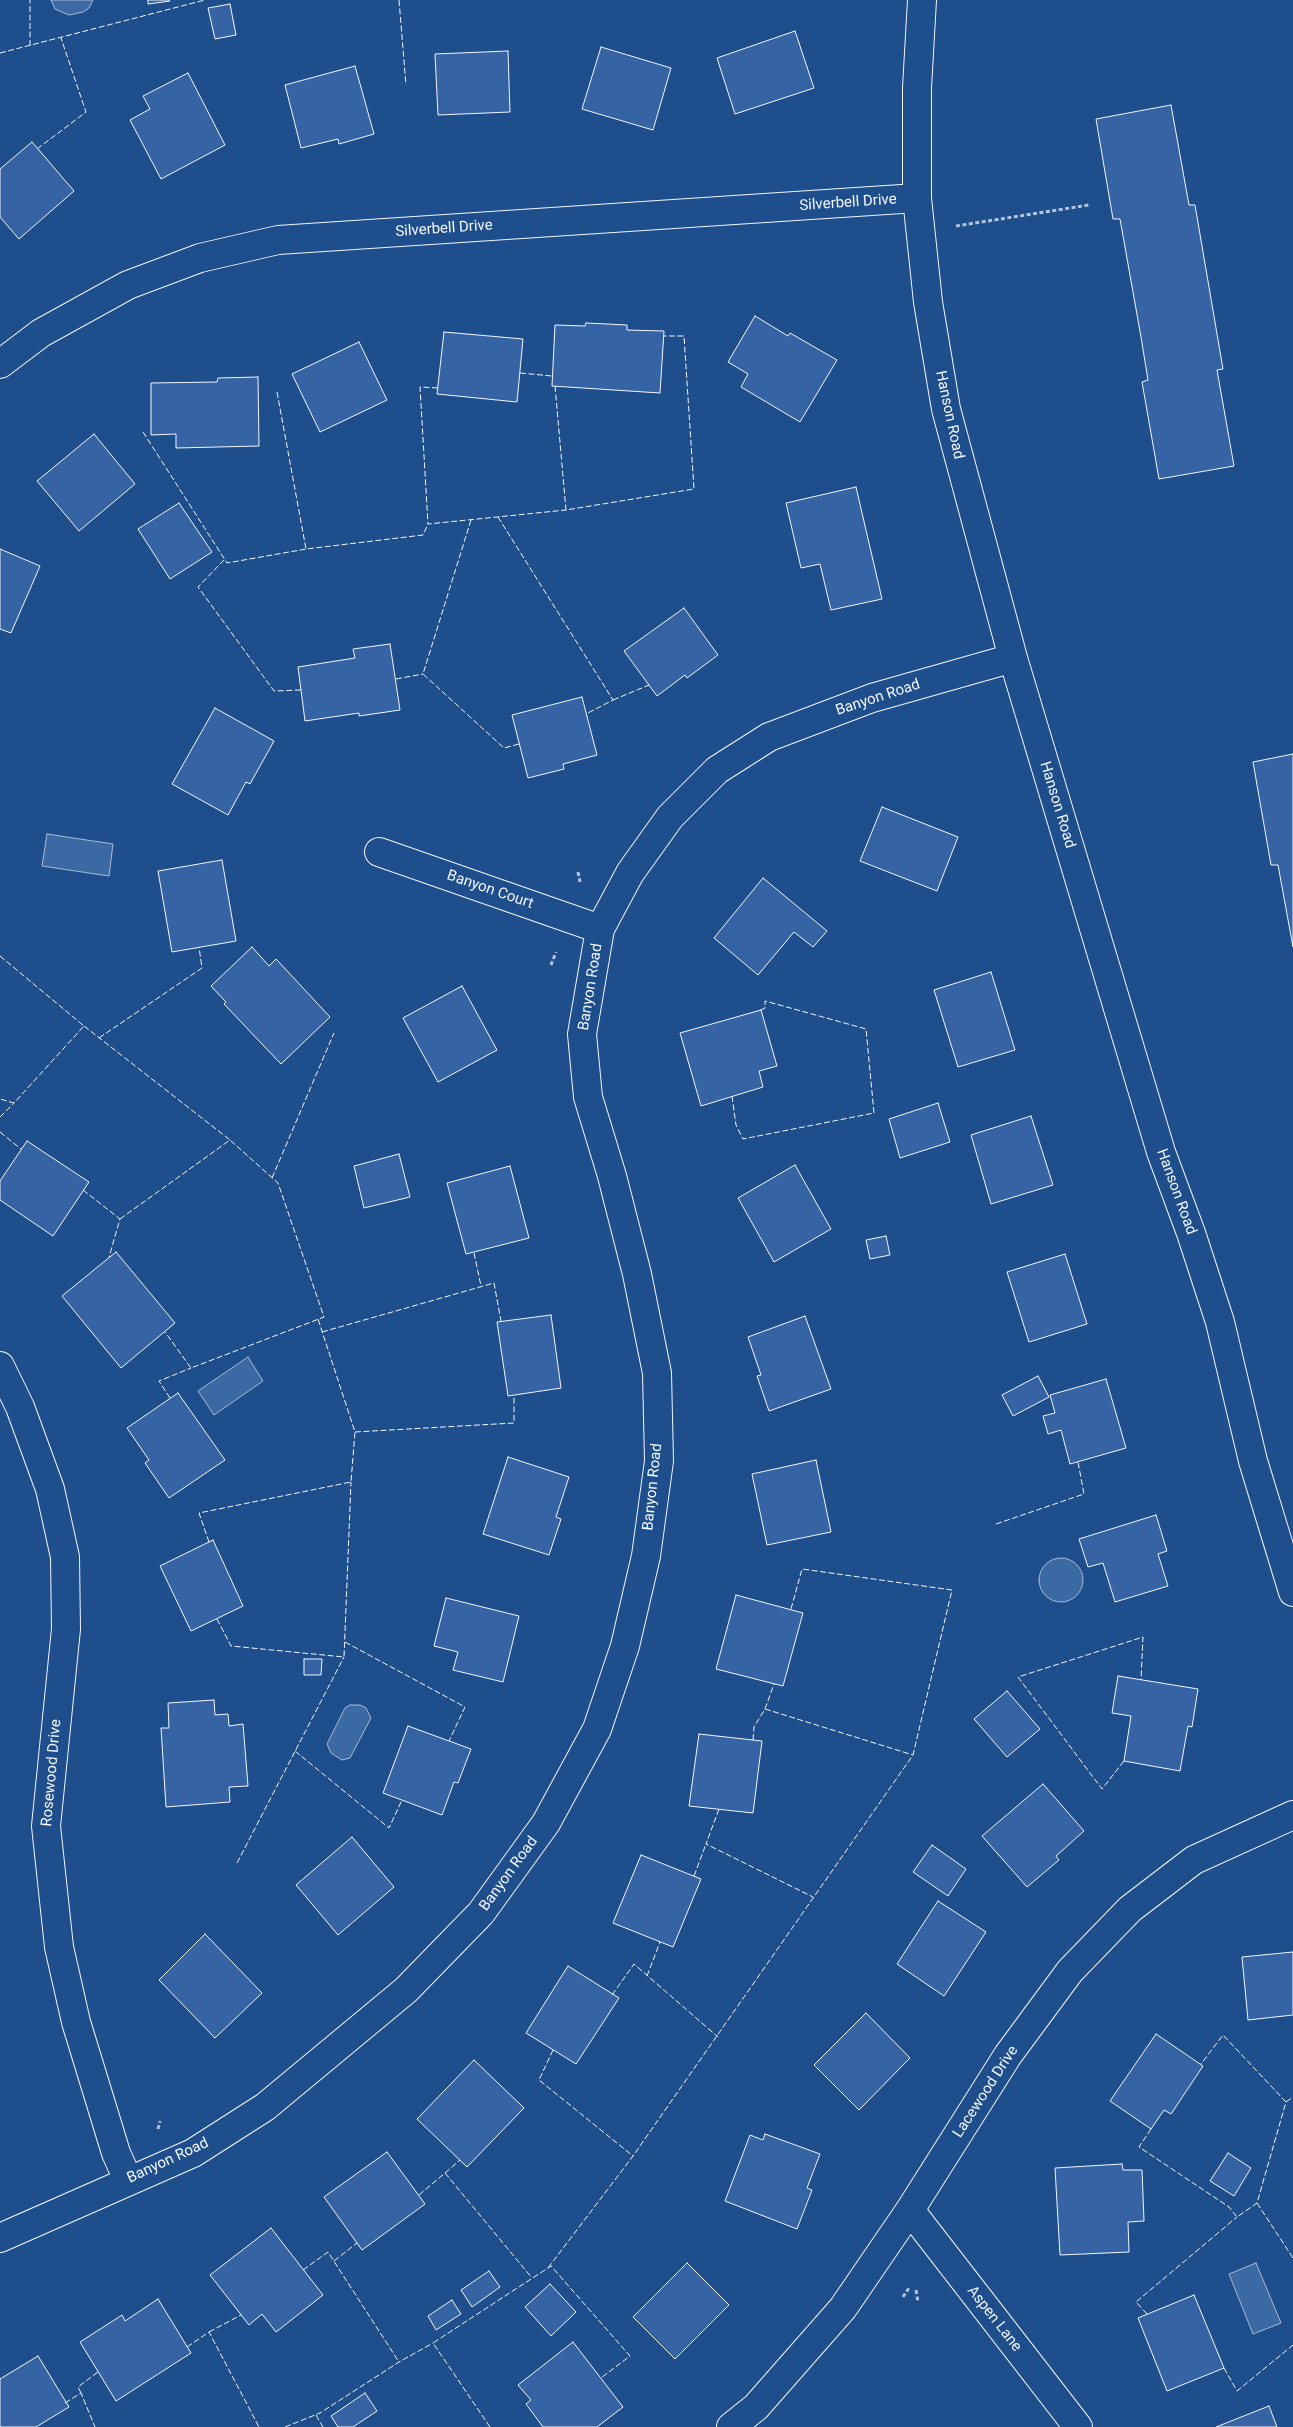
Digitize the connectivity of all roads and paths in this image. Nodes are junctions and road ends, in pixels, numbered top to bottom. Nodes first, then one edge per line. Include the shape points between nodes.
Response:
1 (922, 0) edge
2 (917, 198) junction
3 (1089, 205) dead end
4 (951, 227) dead end
5 (0, 364) edge
6 (1013, 658) junction
7 (379, 852) dead end
8 (578, 872) dead end
9 (580, 882) dead end
10 (600, 929) junction
11 (558, 947) dead end
12 (551, 965) dead end
13 (0, 1366) edge
14 (1293, 1592) edge
15 (1293, 1815) edge
16 (160, 2120) dead end
17 (158, 2130) dead end
18 (128, 2180) junction
19 (910, 2210) junction
20 (0, 2238) edge
21 (909, 2288) dead end
22 (916, 2290) dead end
23 (903, 2297) dead end
24 (918, 2302) dead end
25 (731, 2427) edge
26 (1078, 2427) edge

1 - 2 street, Hanson Road via 917,88
2 - 5 street, Silverbell Drive via 278,240 200,258 128,285 41,333
2 - 6 street, Hanson Road via 928,302 946,410
3 - 4 path
6 - 10 street, Banyon Road via 872,698 769,736 717,770 670,817 630,873
6 - 14 street, Hanson Road via 1161,1152 1220,1322 1252,1461
7 - 10 street, Banyon Court
8 - 9 path
10 - 18 street, Banyon Road via 582,1034 588,1097 637,1274 657,1373 659,1461 641,1574 625,1646 597,1729 546,1823 481,1913 406,1990 265,2107 193,2153
11 - 12 path
13 - 18 street, Rosewood Drive via 20,1407 50,1489 65,1557 66,1629 46,1826 59,1947 74,2013 105,2118
15 - 19 street, Lacewood Drive via 1194,1860 1130,1910 1070,1971 1008,2055
16 - 17 path
18 - 20 street, Banyon Road
19 - 25 street, Lacewood Drive via 843,2308 756,2407
19 - 26 street, Aspen Lane
21 - 23 path
22 - 24 path

